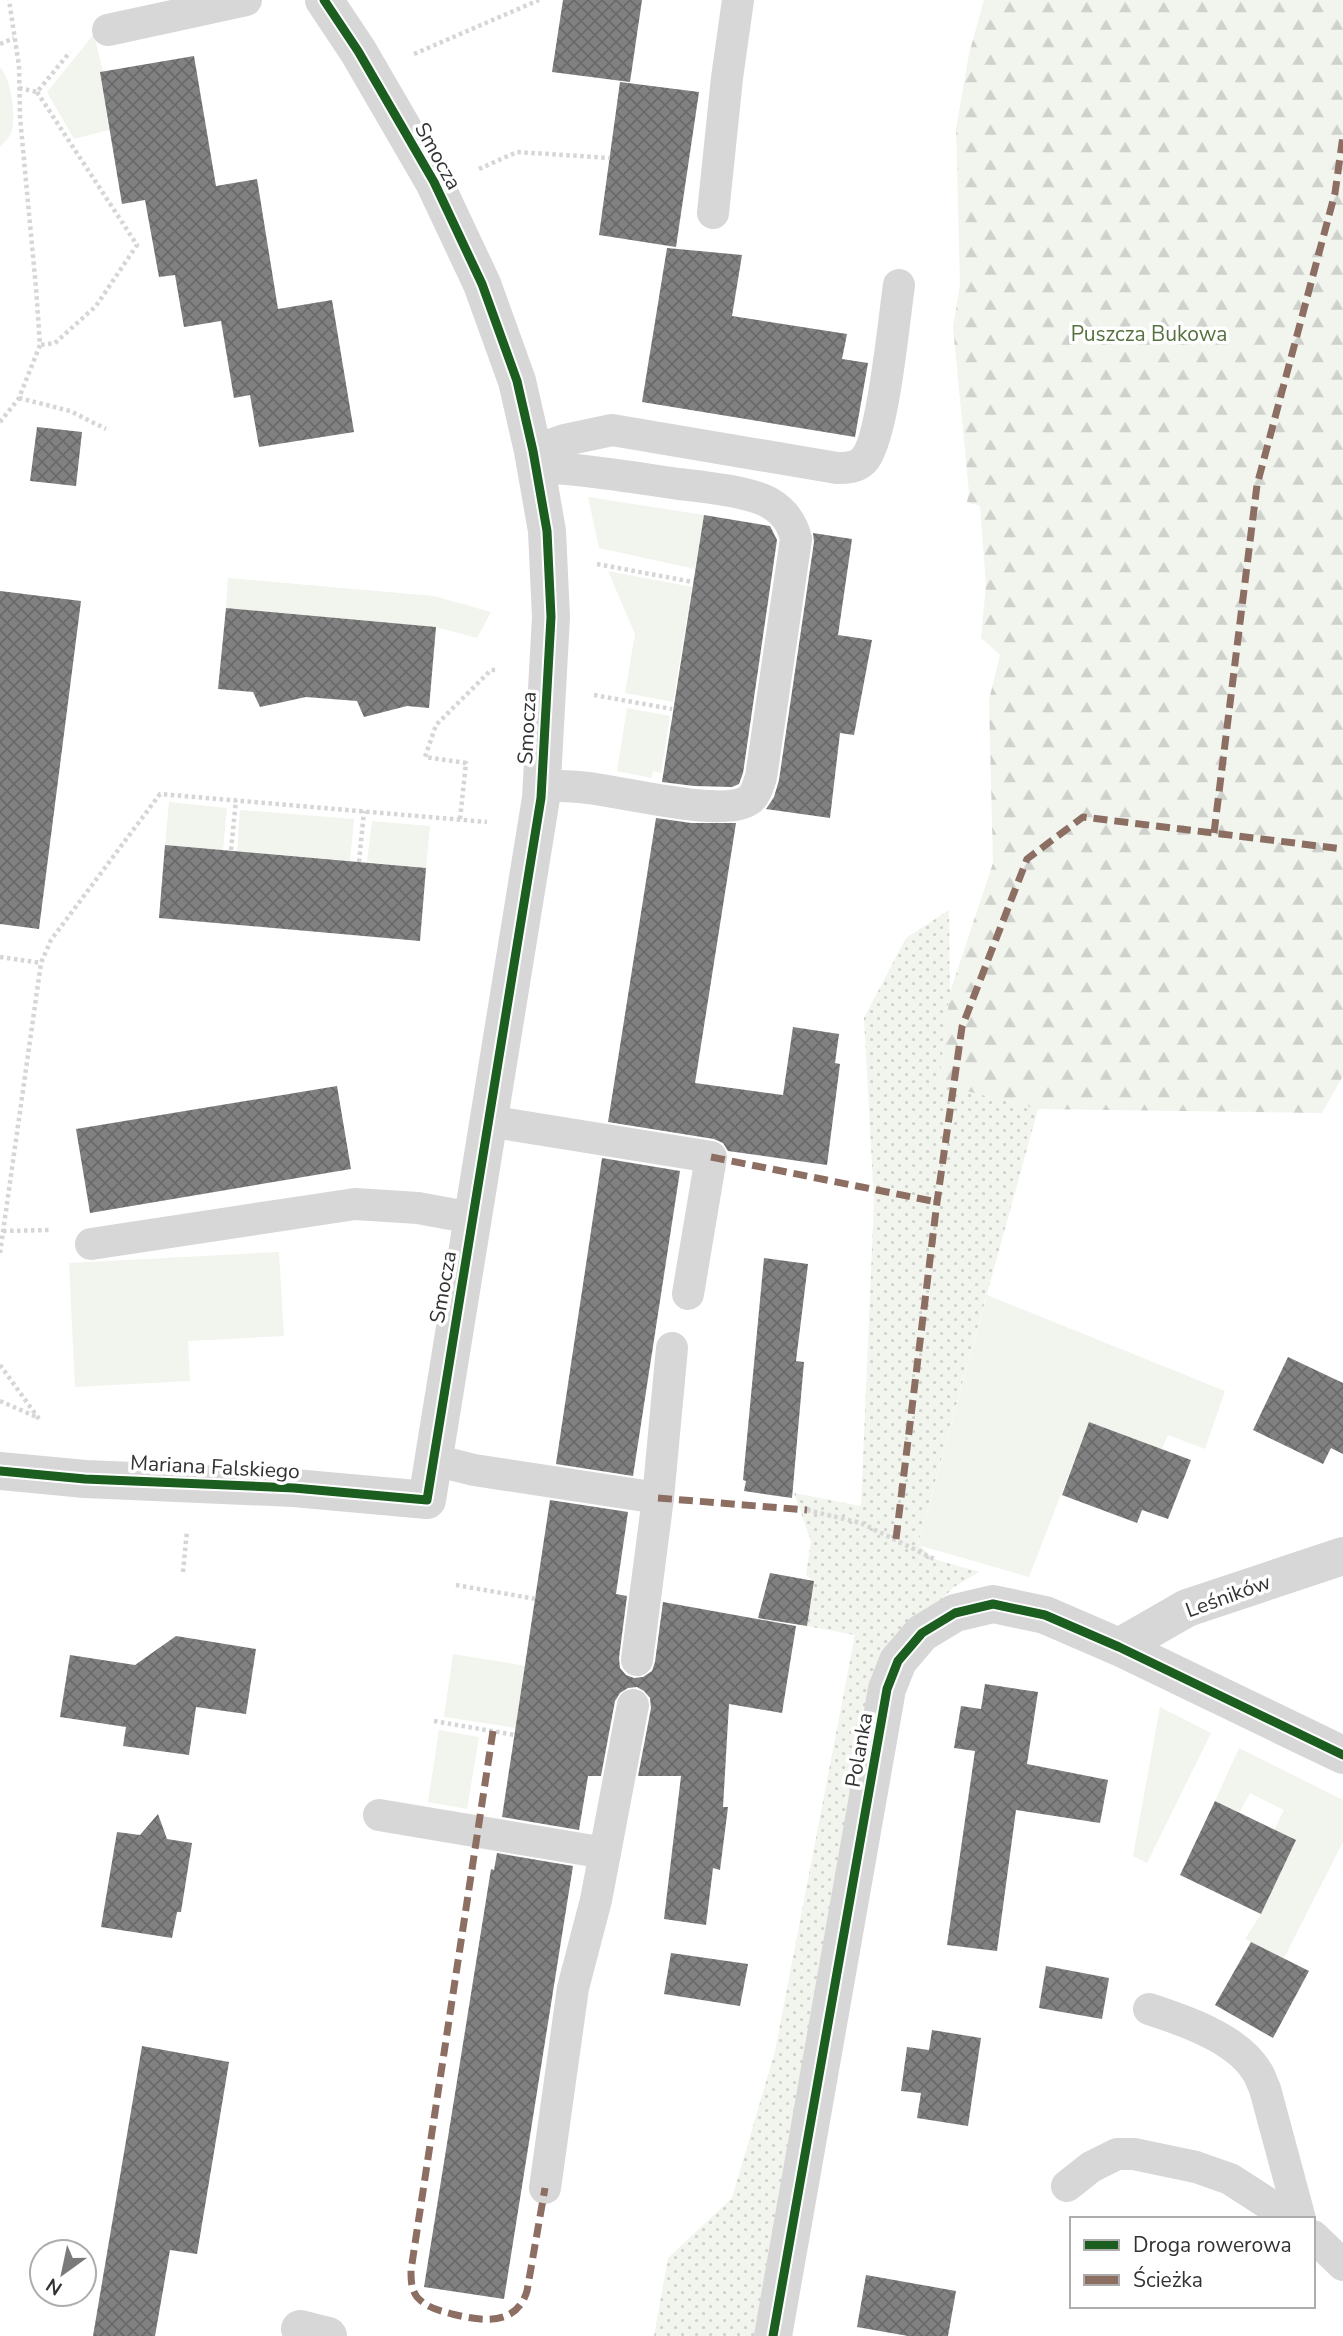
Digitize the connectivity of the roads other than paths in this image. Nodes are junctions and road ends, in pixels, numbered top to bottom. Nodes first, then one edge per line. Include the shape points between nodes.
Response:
1 (246, 0) edge
2 (738, 0) edge
3 (334, 4) edge
4 (108, 30) road end
5 (713, 213) dead end
6 (899, 285) dead end
7 (534, 459) junction
8 (541, 785) junction
9 (488, 1121) junction
10 (472, 1218) junction
11 (91, 1244) dead end
12 (688, 1294) dead end
13 (672, 1348) dead end
14 (434, 1460) junction
15 (0, 1471) edge
16 (658, 1498) junction
17 (427, 1500) joint
18 (1343, 1556) edge
19 (1119, 1647) junction
20 (637, 1661) dead end
21 (633, 1705) dead end
22 (1343, 1755) edge
23 (379, 1815) dead end
24 (605, 1853) junction
25 (1149, 2009) dead end
26 (1067, 2186) dead end
27 (545, 2188) dead end
28 (1289, 2217) edge
29 (1299, 2217) edge
30 (1315, 2238) edge
31 (1343, 2265) edge
32 (773, 2336) edge

1 - 4 lane
2 - 5 lane
3 - 7 street, Smocza via 434,182 482,284 517,381
6 - 7 lane via 878,422 870,451 853,467 612,430 565,440
7 - 8 street, Smocza via 547,531 551,617
7 - 8 lane via 766,501 785,513 796,539 761,777 747,802 729,806 679,803
8 - 9 street, Smocza
9 - 10 street, Smocza
9 - 12 lane via 711,1157
10 - 11 lane via 418,1208 355,1204
10 - 14 street, Smocza
13 - 16 lane
14 - 16 lane
14 - 17 street, Smocza
15 - 17 street, Mariana Falskiego
16 - 20 lane
18 - 19 street, Leśników via 1187,1608
19 - 22 street, Polanka
19 - 32 street, Polanka via 1045,1615 993,1604 955,1613 922,1633 898,1661 887,1689
21 - 24 lane
23 - 24 lane
24 - 27 lane via 573,1988
25 - 29 lane via 1199,2026 1245,2056 1256,2069
26 - 28 lane via 1117,2154 1134,2154 1196,2166 1230,2179
30 - 31 lane

